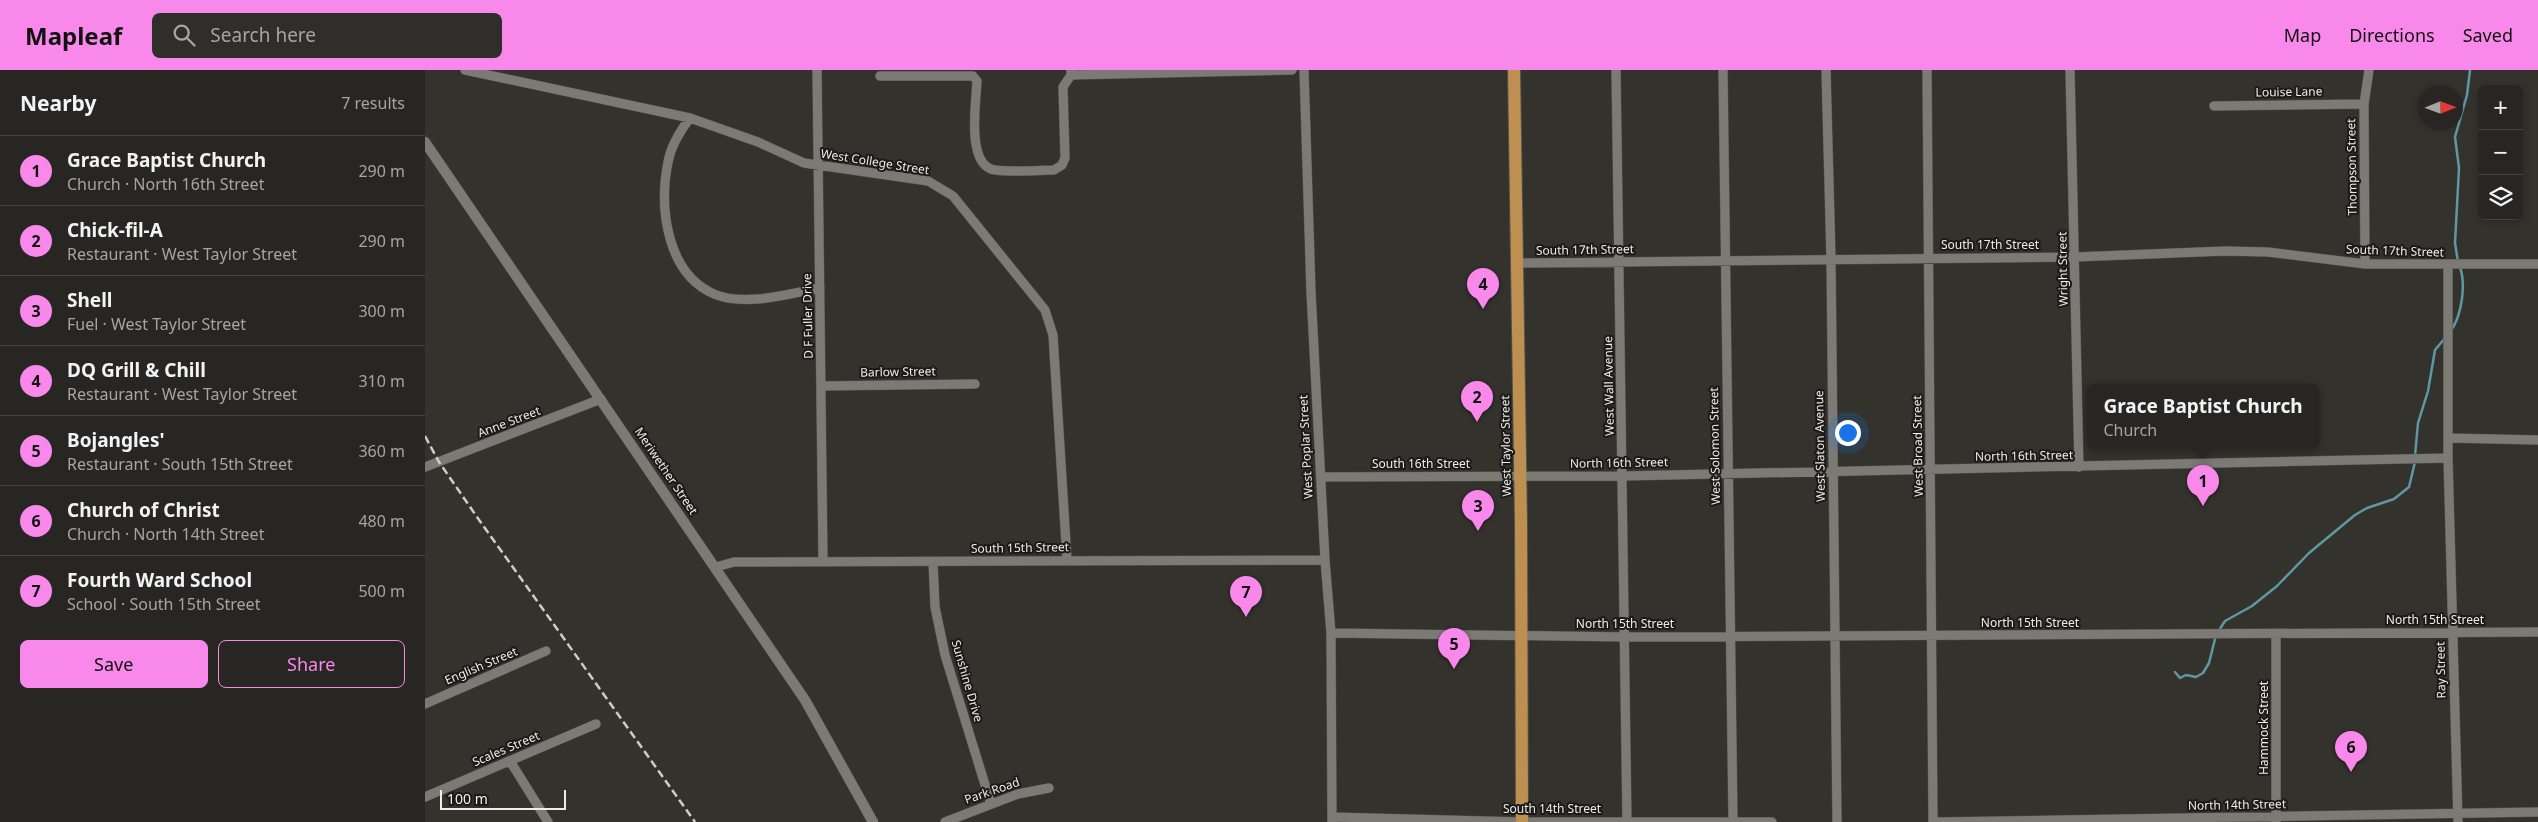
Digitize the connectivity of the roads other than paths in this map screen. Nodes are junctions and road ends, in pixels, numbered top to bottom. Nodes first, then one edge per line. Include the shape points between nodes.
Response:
1 (465, 70) edge
2 (817, 70) edge
3 (1292, 70) edge
4 (1304, 70) edge
5 (1514, 70) edge
6 (1616, 70) edge
7 (1723, 70) edge
8 (1826, 70) edge
9 (1927, 70) edge
10 (2070, 70) edge
11 (2369, 70) edge
12 (1071, 72) edge
13 (880, 76) dead end
14 (2364, 104) junction
15 (2214, 106) dead end
16 (690, 118) junction
17 (425, 142) edge
18 (819, 166) junction
19 (2075, 257) junction
20 (1928, 258) junction
21 (1831, 259) junction
22 (1725, 260) junction
23 (1619, 262) junction
24 (1517, 263) junction
25 (2365, 264) junction
26 (2538, 264) edge
27 (2448, 266) junction
28 (820, 288) junction
29 (975, 384) dead end
30 (821, 386) junction
31 (601, 399) junction
32 (2449, 438) junction
33 (2538, 440) edge
34 (2448, 458) junction
35 (425, 467) edge
36 (2079, 467) junction
37 (1931, 470) junction
38 (1833, 472) junction
39 (1728, 474) junction
40 (1623, 476) junction
41 (1321, 477) junction
42 (1520, 477) junction
43 (1067, 560) junction
44 (1325, 560) junction
45 (823, 561) junction
46 (933, 562) junction
47 (716, 566) junction
48 (2538, 632) edge
49 (1331, 633) junction
50 (2453, 633) junction
51 (2276, 634) junction
52 (1521, 635) junction
53 (1730, 636) junction
54 (1835, 636) junction
55 (1932, 636) junction
56 (1625, 637) junction
57 (546, 652) dead end
58 (425, 704) edge
59 (596, 724) dead end
60 (509, 761) junction
61 (1049, 788) dead end
62 (425, 797) edge
63 (991, 804) junction
64 (2538, 812) edge
65 (2457, 818) edge
66 (2276, 819) edge
67 (2363, 819) edge
68 (1332, 820) edge
69 (2104, 821) edge
70 (548, 822) edge
71 (873, 822) edge
72 (945, 822) edge
73 (1522, 822) edge
74 (1627, 822) edge
75 (1733, 822) edge
76 (1772, 822) edge
77 (1837, 822) edge
78 (1933, 822) edge
79 (1937, 822) edge

1 - 16 street, West College Street
2 - 18 street, D F Fuller Drive
3 - 12 street
4 - 41 street, West Poplar Street
5 - 24 main road, West Taylor Street
6 - 23 street, West Wall Avenue
7 - 22 street, West Solomon Street
8 - 21 street, West Slaton Avenue
9 - 20 street, West Broad Street
10 - 19 street, Wright Street
11 - 14 street, Thompson Street
12 - 13 street via 1063,88 1065,158 1062,165 1054,170 992,170 981,163 976,151 977,81 973,76
14 - 15 street, Louise Lane
14 - 25 street, Thompson Street
16 - 18 street, West College Street
16 - 28 street via 679,133 668,161 664,192 666,222 675,254 691,278 714,294 738,299
17 - 31 street, Meriwether Street
18 - 28 street, D F Fuller Drive
18 - 43 street, West College Street via 928,181 953,196 1045,310 1053,335
19 - 20 street, South 17th Street
19 - 25 street, South 17th Street via 2268,252
19 - 36 street, Wright Street
20 - 21 street, South 17th Street
20 - 37 street, West Broad Street
21 - 22 street, South 17th Street
21 - 38 street, West Slaton Avenue
22 - 23 street, South 17th Street
22 - 39 street, West Solomon Street
23 - 24 street, South 17th Street
23 - 40 street, West Wall Avenue
24 - 42 main road, West Taylor Street
25 - 27 street, South 17th Street
26 - 27 street, South 17th Street
27 - 32 street
28 - 30 street, D F Fuller Drive
29 - 30 street, Barlow Street
30 - 45 street, D F Fuller Drive
31 - 35 street, Anne Street
31 - 47 street, Meriwether Street
32 - 33 street
32 - 34 street
34 - 36 street, North 16th Street
34 - 50 street, Ray Street
36 - 37 street, North 16th Street
37 - 38 street, North 16th Street
37 - 55 street, West Broad Street
38 - 39 street, North 16th Street
38 - 54 street, West Slaton Avenue
39 - 40 street, North 16th Street
39 - 53 street, West Solomon Street
40 - 42 street, North 16th Street
40 - 56 street, West Wall Avenue
41 - 42 street, South 16th Street
41 - 44 street, West Poplar Street
42 - 52 main road, West Taylor Street
43 - 44 street, South 15th Street
43 - 46 street, South 15th Street
44 - 49 street, West Poplar Street
45 - 46 street, South 15th Street
45 - 47 street, South 15th Street via 734,562
46 - 63 street, Sunshine Drive via 935,607 943,646
47 - 71 street, Meriwether Street via 805,700
48 - 50 street, North 15th Street
49 - 52 street
49 - 68 street, West Poplar Street
50 - 51 street, North 15th Street
50 - 65 street, Ray Street
51 - 55 street, North 15th Street
51 - 66 street, Hammock Street
52 - 56 street, North 15th Street
52 - 73 main road, West Taylor Street
53 - 54 street, North 15th Street
53 - 56 street, North 15th Street
53 - 75 street, West Solomon Street
54 - 55 street, North 15th Street
54 - 77 street, West Slaton Avenue
55 - 78 street, West Broad Street
56 - 74 street, West Wall Avenue
57 - 58 street, English Street
59 - 60 street, Scales Street
60 - 62 street, Scales Street
60 - 70 street
61 - 63 street, Park Road
63 - 72 street, Park Road
64 - 65 street, North 14th Street
65 - 67 street, North 14th Street
66 - 67 street, North 14th Street
66 - 69 street, North 14th Street
68 - 73 street, South 14th Street
69 - 79 street, North 14th Street
73 - 74 street, South 14th Street
74 - 75 street, South 14th Street
75 - 76 street, South 14th Street

